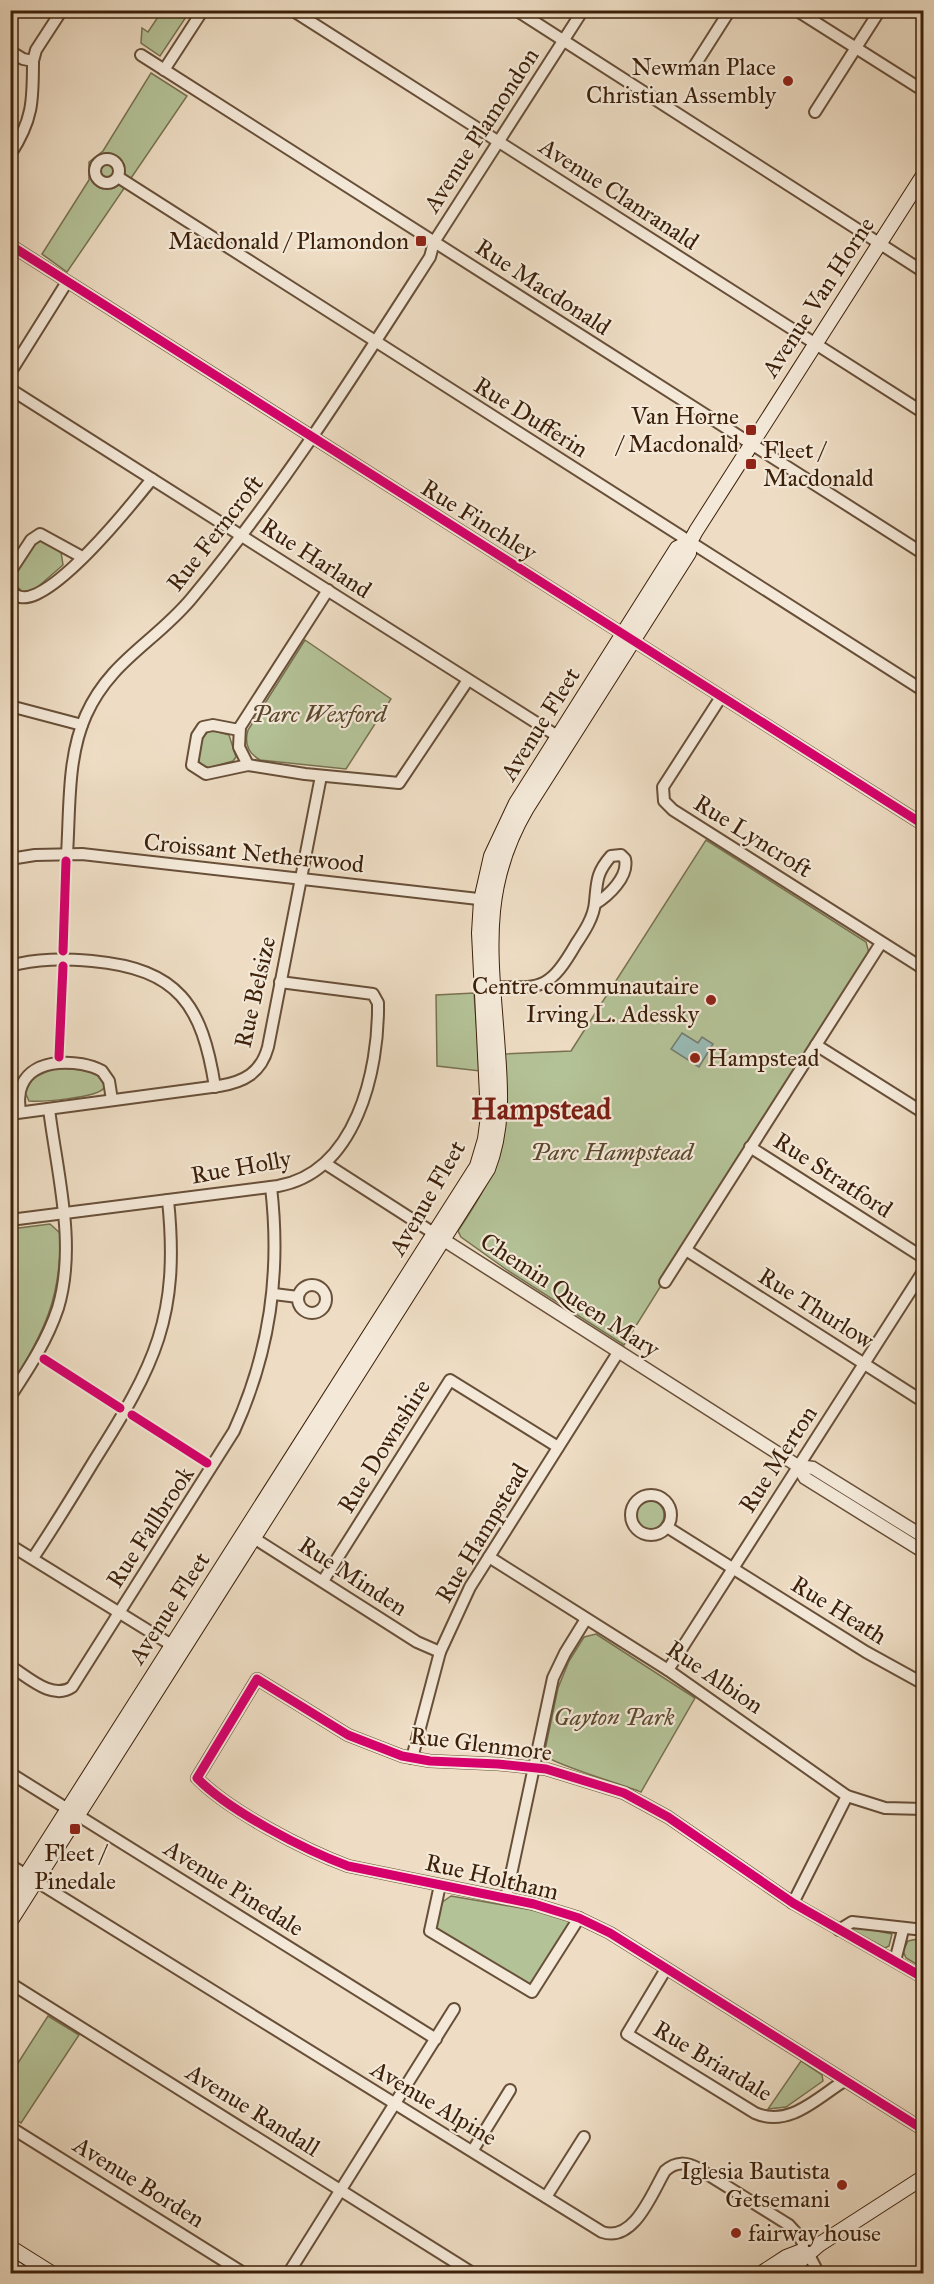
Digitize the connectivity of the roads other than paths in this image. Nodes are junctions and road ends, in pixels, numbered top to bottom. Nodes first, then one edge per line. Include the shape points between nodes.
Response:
1 (62, 10) edge
2 (203, 10) edge
3 (292, 10) edge
4 (516, 10) edge
5 (583, 10) edge
6 (730, 10) edge
7 (796, 10) edge
8 (880, 10) edge
9 (564, 41) junction
10 (855, 49) junction
11 (10, 51) edge
12 (141, 55) dead end
13 (33, 61) junction
14 (695, 65) dead end
15 (164, 70) junction
16 (924, 92) edge
17 (815, 112) dead end
18 (498, 142) junction
19 (10, 155) edge
20 (924, 174) edge
21 (118, 177) dead end
22 (434, 242) junction
23 (879, 244) junction
24 (12, 246) edge
25 (924, 272) edge
26 (68, 282) junction
27 (375, 342) junction
28 (814, 344) junction
29 (10, 373) edge
30 (10, 389) edge
31 (924, 413) edge
32 (314, 438) junction
33 (751, 445) junction
34 (152, 479) junction
35 (241, 535) junction
36 (690, 542) junction
37 (924, 554) edge
38 (82, 557) junction
39 (10, 572) edge
40 (10, 588) edge
41 (328, 590) junction
42 (628, 637) junction
43 (468, 680) junction
44 (924, 691) edge
45 (721, 697) junction
46 (10, 706) edge
47 (82, 725) junction
48 (239, 730) junction
49 (563, 740) junction
50 (248, 765) junction
51 (321, 776) junction
52 (924, 825) edge
53 (67, 854) junction
54 (10, 859) edge
55 (301, 879) junction
56 (487, 900) junction
57 (596, 904) dead end
58 (881, 943) junction
59 (10, 966) edge
60 (924, 969) edge
61 (280, 982) junction
62 (488, 987) junction
63 (816, 1045) junction
64 (215, 1087) junction
65 (112, 1100) junction
66 (49, 1109) junction
67 (15, 1113) edge
68 (924, 1113) edge
69 (750, 1148) junction
70 (326, 1164) junction
71 (271, 1187) junction
72 (168, 1200) junction
73 (63, 1214) junction
74 (10, 1220) edge
75 (440, 1237) junction
76 (686, 1250) junction
77 (924, 1258) edge
78 (924, 1270) edge
79 (665, 1282) dead end
80 (274, 1294) junction
81 (298, 1297) dead end
82 (619, 1352) junction
83 (864, 1363) junction
84 (10, 1396) edge
85 (924, 1402) edge
86 (558, 1447) junction
87 (798, 1466) junction
88 (667, 1527) dead end
89 (250, 1535) junction
90 (924, 1537) edge
91 (10, 1545) edge
92 (924, 1552) edge
93 (489, 1557) junction
94 (33, 1558) junction
95 (733, 1568) junction
96 (323, 1581) junction
97 (120, 1614) junction
98 (586, 1618) junction
99 (177, 1648) junction
100 (440, 1652) junction
101 (10, 1666) edge
102 (668, 1670) junction
103 (924, 1684) edge
104 (412, 1758) junction
105 (533, 1768) junction
106 (10, 1773) edge
107 (197, 1778) joint
108 (847, 1796) junction
109 (924, 1809) edge
110 (74, 1812) junction
111 (10, 1865) edge
112 (31, 1878) junction
113 (440, 1885) junction
114 (506, 1898) junction
115 (10, 1900) edge
116 (793, 1903) junction
117 (579, 1918) junction
118 (10, 1922) edge
119 (839, 1930) junction
120 (903, 1930) junction
121 (924, 1930) edge
122 (895, 1961) junction
123 (666, 1969) junction
124 (924, 1978) edge
125 (10, 1983) edge
126 (454, 2008) dead end
127 (436, 2039) junction
128 (844, 2081) junction
129 (510, 2090) dead end
130 (395, 2105) junction
131 (10, 2127) edge
132 (924, 2130) edge
133 (584, 2137) dead end
134 (473, 2150) junction
135 (924, 2177) edge
136 (341, 2190) junction
137 (546, 2197) junction
138 (10, 2247) edge
139 (807, 2252) junction
140 (10, 2265) edge
141 (24, 2274) edge
142 (53, 2274) edge
143 (245, 2274) edge
144 (288, 2274) edge
145 (474, 2274) edge
146 (760, 2274) edge
147 (785, 2274) edge
148 (819, 2274) edge

1 - 13 street
2 - 15 street
3 - 18 street, Avenue Clanranald
4 - 9 street
5 - 9 street, Avenue Plamondon
6 - 14 street
7 - 10 street
8 - 10 street
9 - 18 street, Avenue Plamondon
9 - 23 street
10 - 16 street
10 - 17 street
11 - 13 street
12 - 15 street, Rue Macdonald
13 - 19 street via 30,117
15 - 22 street, Rue Macdonald
18 - 22 street, Avenue Plamondon
18 - 28 street, Avenue Clanranald
20 - 23 main road, Avenue Van Horne
21 - 27 street, Rue Dufferin
22 - 27 street, Rue Ferncroft via 430,257
22 - 33 street, Rue Macdonald
23 - 25 street
23 - 28 main road, Avenue Van Horne
24 - 26 street, Rue Finchley
26 - 29 street
26 - 32 street, Rue Finchley
27 - 32 street, Rue Ferncroft
27 - 36 street, Rue Dufferin
28 - 31 street, Avenue Clanranald
28 - 33 main road, Avenue Van Horne
30 - 34 street, Rue Harland
32 - 35 street, Rue Ferncroft
32 - 42 street, Rue Finchley
33 - 36 main road, Avenue Fleet
33 - 37 street, Rue Macdonald
34 - 35 street, Rue Harland
34 - 38 street via 108,533
35 - 41 street, Rue Harland
35 - 47 street, Rue Ferncroft via 175,618 105,680
36 - 42 main road, Avenue Fleet via 689,553
36 - 44 street, Rue Dufferin
38 - 39 street via 40,534 31,540
38 - 40 street via 35,596 19,596
41 - 43 street, Rue Harland
41 - 48 street
42 - 45 street, Rue Finchley
42 - 49 main road, Avenue Fleet
43 - 49 street, Rue Harland
43 - 51 street via 399,783
45 - 52 street, Rue Finchley
45 - 58 street, Rue Lyncroft via 663,787 664,801
46 - 47 street
47 - 53 street, Rue Ferncroft via 73,763
48 - 50 street via 239,747
48 - 50 street via 203,727 197,736 192,765 206,774
49 - 56 main road, Avenue Fleet via 514,830
50 - 51 street
51 - 55 street, Rue Belsize
53 - 54 street, Croissant Netherwood
53 - 55 street, Croissant Netherwood
55 - 56 street, Croissant Netherwood
55 - 61 street, Rue Belsize
56 - 62 main road, Avenue Fleet
57 - 62 street via 586,927 551,980 535,985
58 - 60 street, Rue Lyncroft
58 - 63 street
59 - 64 street via 37,960 79,960 130,967 162,980 186,1002 204,1030
61 - 64 street, Rue Belsize via 268,1047 261,1063 244,1080
61 - 70 street, Rue Holly via 373,994 378,1003 368,1092
62 - 75 main road, Avenue Fleet via 501,1109 499,1133 488,1169
63 - 68 street
63 - 69 street
64 - 65 street, Rue Belsize
65 - 66 street, Rue Belsize
65 - 67 street, Rue Belsize via 109,1081 102,1071 68,1064 48,1065 32,1072 21,1085
66 - 67 street, Rue Belsize
66 - 73 street
69 - 76 street
69 - 77 street, Rue Stratford
70 - 71 street, Rue Holly via 299,1180
70 - 75 street, Chemin Queen Mary
71 - 72 street, Rue Holly
71 - 80 street, Rue Fallbrook via 276,1247
72 - 73 street, Rue Holly
72 - 94 street via 172,1272 154,1356 134,1399
73 - 74 street, Rue Holly
73 - 84 street via 66,1263 58,1308 37,1356
75 - 82 street, Chemin Queen Mary
75 - 89 main road, Avenue Fleet
76 - 79 street
76 - 83 street, Rue Thurlow
78 - 83 street, Rue Merton
80 - 81 street
80 - 97 street, Rue Fallbrook via 257,1375 234,1431
82 - 86 street, Rue Hampstead
82 - 87 street, Chemin Queen Mary
83 - 85 street, Rue Thurlow
83 - 87 street, Rue Merton
86 - 93 street, Rue Hampstead
86 - 96 street, Rue Downshire via 450,1380
87 - 90 street, Chemin Queen Mary via 813,1468
87 - 92 street, Chemin Queen Mary via 805,1478
87 - 95 street, Rue Merton
88 - 95 street, Rue Heath
89 - 96 street, Rue Minden
89 - 99 main road, Avenue Fleet
91 - 94 street
93 - 98 street, Rue Albion
93 - 100 street, Rue Hampstead via 464,1598
94 - 97 street
95 - 102 street, Rue Merton
95 - 103 street, Rue Heath
96 - 100 street, Rue Minden via 417,1642
97 - 99 street
97 - 101 street, Rue Fallbrook via 68,1690 52,1691
98 - 102 street, Rue Albion
98 - 105 street via 553,1678
99 - 110 main road, Avenue Fleet
100 - 104 street, Rue Hampstead
102 - 108 street, Rue Albion
104 - 105 street, Rue Glenmore
104 - 107 street, Rue Glenmore via 348,1735 257,1679
105 - 114 street
105 - 116 street, Rue Glenmore via 596,1782 637,1799
106 - 110 street, Avenue Pinedale
107 - 113 street, Rue Holtham via 252,1817 314,1853 348,1866
108 - 109 street, Rue Albion via 885,1808
108 - 116 street
110 - 112 main road, Avenue Fleet
110 - 127 street, Avenue Pinedale
111 - 112 street, Avenue Alpine
112 - 115 main road
112 - 118 main road
112 - 130 street, Avenue Alpine
113 - 114 street, Rue Holtham
113 - 117 street via 430,1931 532,1992
114 - 117 street, Rue Holtham
116 - 119 street, Rue Glenmore
117 - 123 street, Rue Holtham
119 - 120 street via 852,1922
119 - 122 street, Rue Glenmore
120 - 121 street
120 - 122 street
122 - 124 street, Rue Glenmore
123 - 128 street, Rue Holtham
123 - 128 street, Rue Briardale via 627,2034 755,2114 772,2119 794,2114
125 - 136 street, Avenue Randall
126 - 127 street
127 - 130 street
128 - 132 street, Rue Holtham
129 - 134 street
130 - 134 street, Avenue Alpine
130 - 136 street
131 - 143 street, Avenue Borden
133 - 137 street
134 - 137 street, Avenue Alpine
135 - 139 main road
136 - 144 street
136 - 145 street, Avenue Randall
137 - 139 street, Avenue Alpine via 602,2232 619,2233 632,2224 665,2171 685,2163 785,2222 794,2229
138 - 142 main road
139 - 146 main road via 786,2257
139 - 147 main road
139 - 148 street
140 - 141 main road

